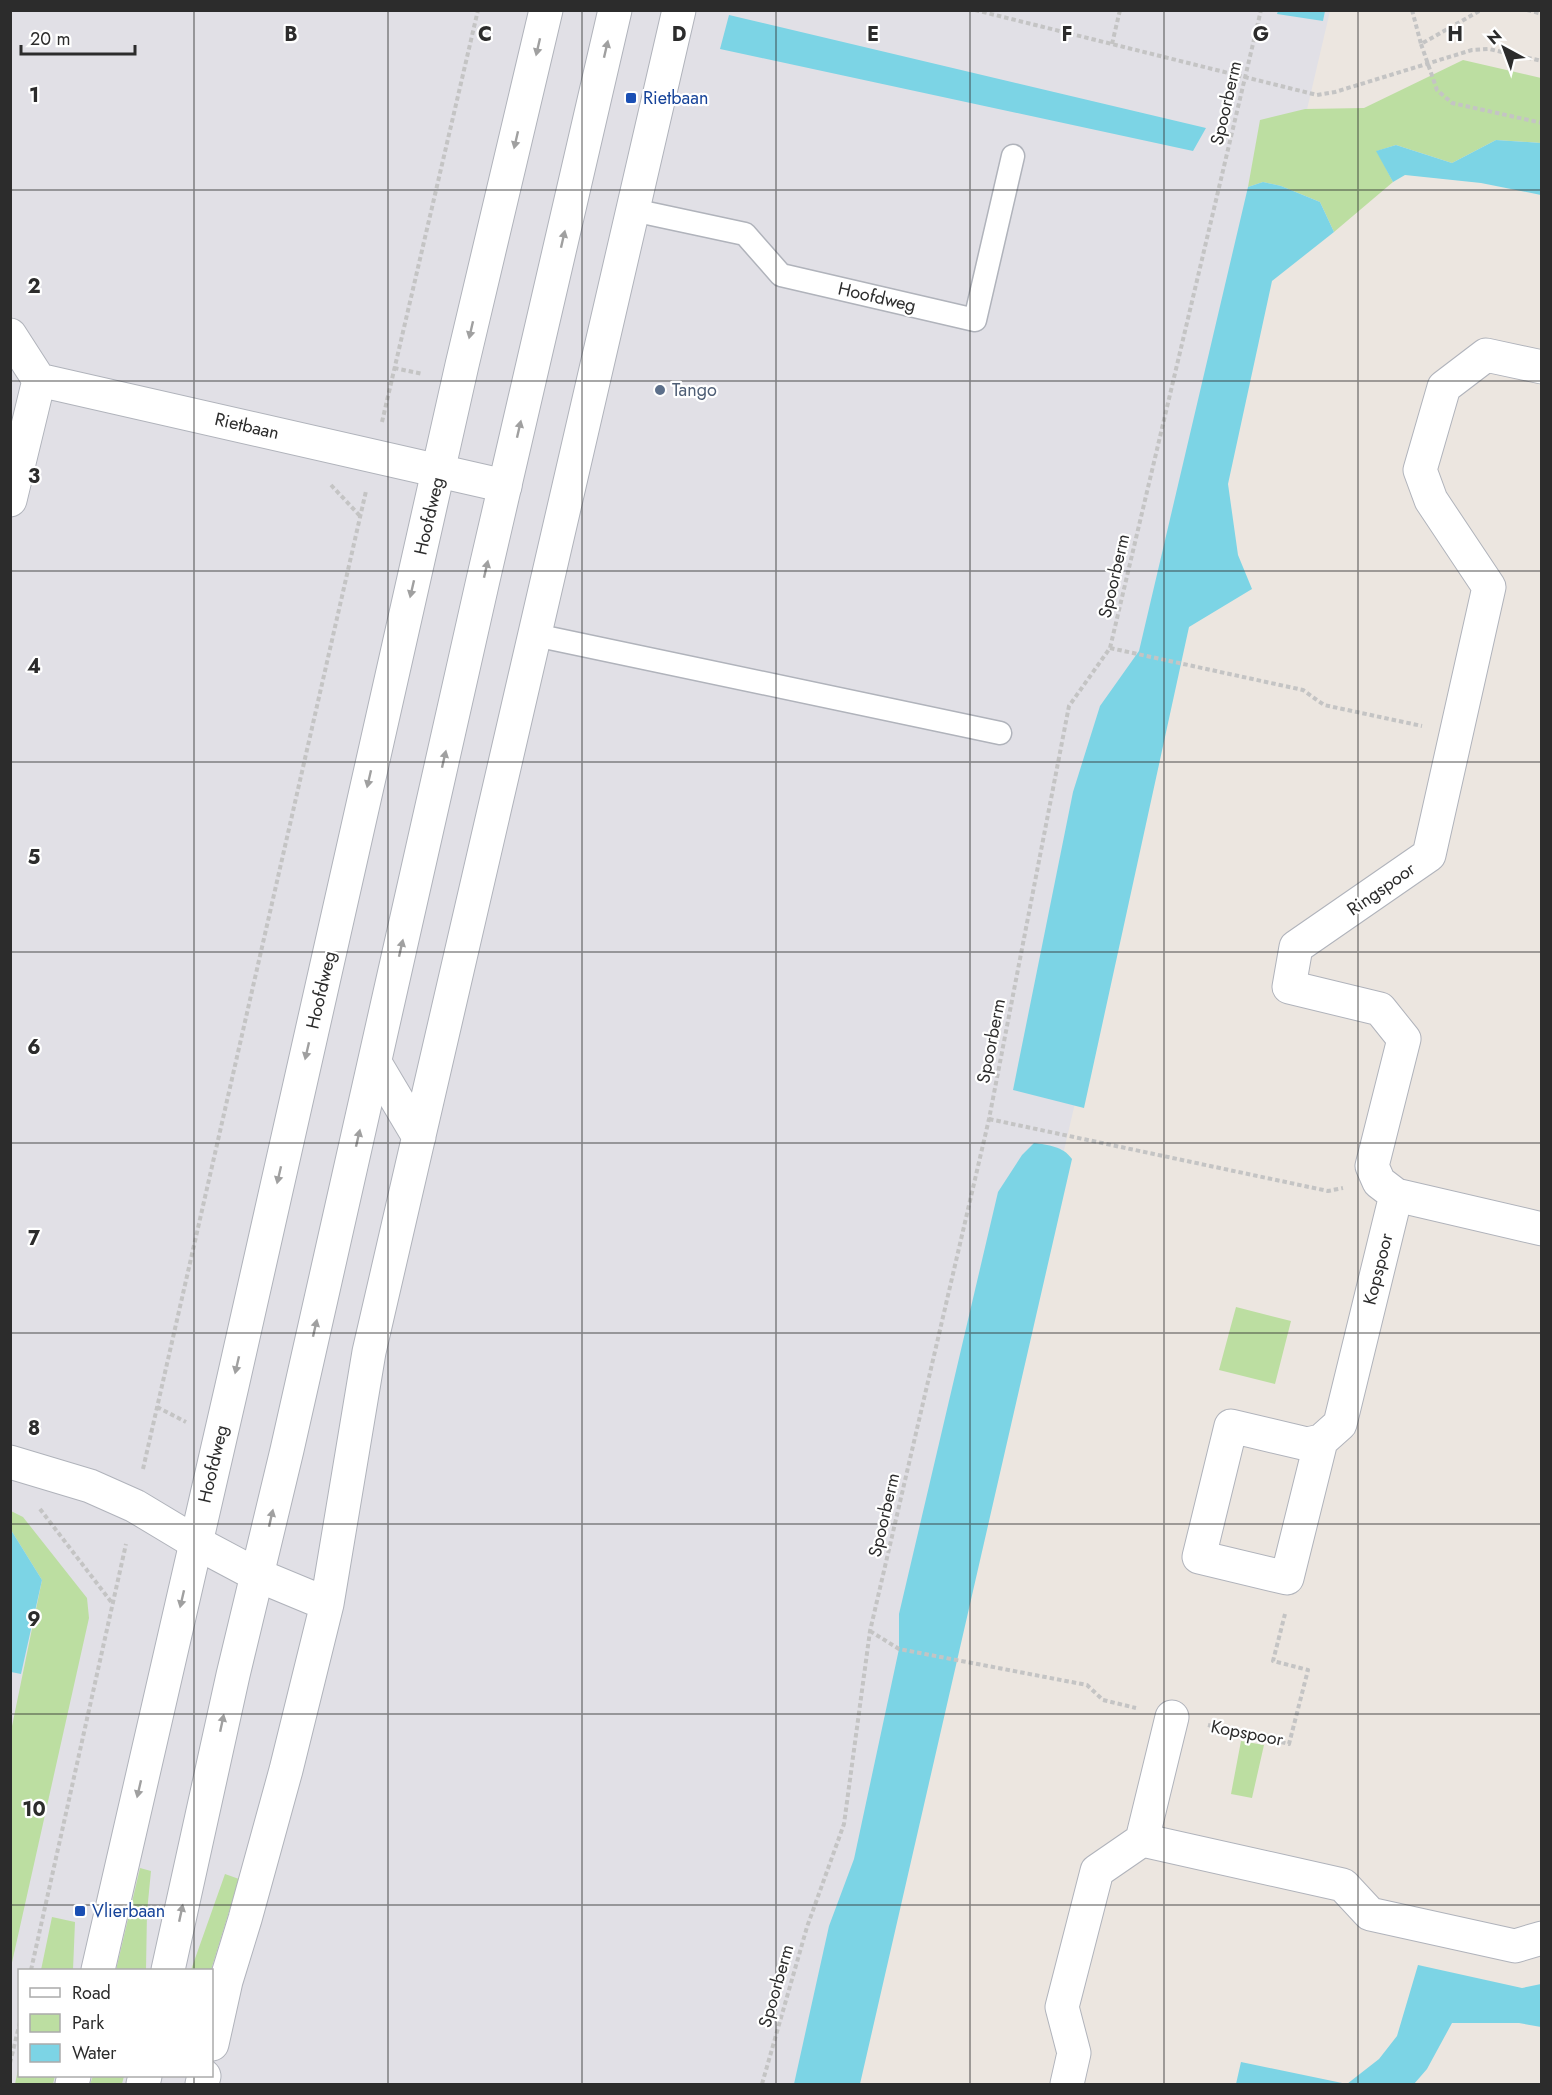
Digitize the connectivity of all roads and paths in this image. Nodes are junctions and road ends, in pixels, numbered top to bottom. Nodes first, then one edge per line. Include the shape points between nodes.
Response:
1 (478, 10) edge
2 (546, 10) edge
3 (615, 10) edge
4 (679, 10) edge
5 (975, 10) edge
6 (1120, 10) edge
7 (1261, 10) edge
8 (1412, 10) edge
9 (1481, 10) edge
10 (1527, 10) edge
11 (1542, 14) edge
12 (1112, 44) junction
13 (1421, 44) junction
14 (1542, 61) edge
15 (1426, 63) junction
16 (1246, 77) junction
17 (1542, 123) edge
18 (1013, 156) dead end
19 (633, 210) junction
20 (10, 335) edge
21 (1542, 367) edge
22 (39, 380) junction
23 (374, 455) junction
24 (439, 470) junction
25 (505, 486) junction
26 (10, 500) edge
27 (535, 635) junction
28 (1110, 648) junction
29 (1000, 733) dead end
30 (1458, 733) junction
31 (375, 1064) junction
32 (989, 1119) junction
33 (419, 1137) junction
34 (1387, 1188) junction
35 (1542, 1229) edge
36 (1321, 1441) junction
37 (10, 1462) edge
38 (135, 1506) junction
39 (40, 1508) dead end
40 (195, 1542) junction
41 (257, 1575) junction
42 (1287, 1578) junction
43 (112, 1603) junction
44 (327, 1604) junction
45 (870, 1631) junction
46 (1172, 1717) junction
47 (1142, 1840) junction
48 (1542, 1938) edge
49 (31, 1969) edge
50 (98, 1969) edge
51 (168, 1969) edge
52 (18, 2030) edge
53 (213, 2040) edge
54 (10, 2063) edge
55 (762, 2085) edge
56 (1067, 2085) edge

1 - 23 path
2 -> 24 street, Hoofdweg
25 -> 3 street
4 - 19 street
5 - 12 path
6 - 12 path
7 - 16 path, Spoorberm
8 - 13 path
9 - 13 path
10 - 11 path
12 - 16 path
13 - 15 path
14 - 15 path via 1489,49
15 - 16 path via 1335,92 1317,94
15 - 17 path via 1437,90 1452,103
16 - 28 path, Spoorberm
18 - 19 lane, Hoofdweg via 975,320 781,275 745,234
19 - 27 street
20 - 22 street
21 - 30 street, Ringspoor via 1486,355 1444,387 1420,470 1431,500 1489,587
22 - 23 street, Rietbaan
22 - 26 street
23 - 24 street, Rietbaan
23 - 38 path
24 - 25 street, Rietbaan
24 -> 40 street, Hoofdweg
31 -> 25 street
27 - 29 lane
27 - 33 street
28 - 30 path via 1303,690 1324,705
28 - 32 path, Spoorberm via 1069,706
30 - 34 street, Ringspoor via 1430,855 1296,947 1289,987 1380,1009 1404,1039 1372,1166
31 - 33 street
41 -> 31 street
32 - 34 path via 1328,1191
32 - 45 path, Spoorberm
33 - 44 street via 369,1352
34 - 35 street
34 - 36 street, Kopspoor via 1340,1424
36 - 42 street, Kopspoor
36 - 42 street via 1308,1444 1231,1426 1199,1557
37 - 38 street via 90,1486
38 - 40 street
38 - 43 path
39 - 43 path
40 - 41 street
40 -> 50 street, Hoofdweg
41 - 44 street
51 -> 41 street
42 - 46 path, Kopspoor via 1287,1605 1274,1661 1308,1670 1289,1744
43 - 49 path
44 - 53 street
45 - 46 path via 899,1649 1087,1685 1103,1700
45 - 55 path, Spoorberm via 844,1824 807,1927
46 - 47 street
47 - 48 street via 1343,1885 1370,1914 1515,1946
47 - 56 street via 1097,1871 1062,2007 1074,2052
52 - 54 path

